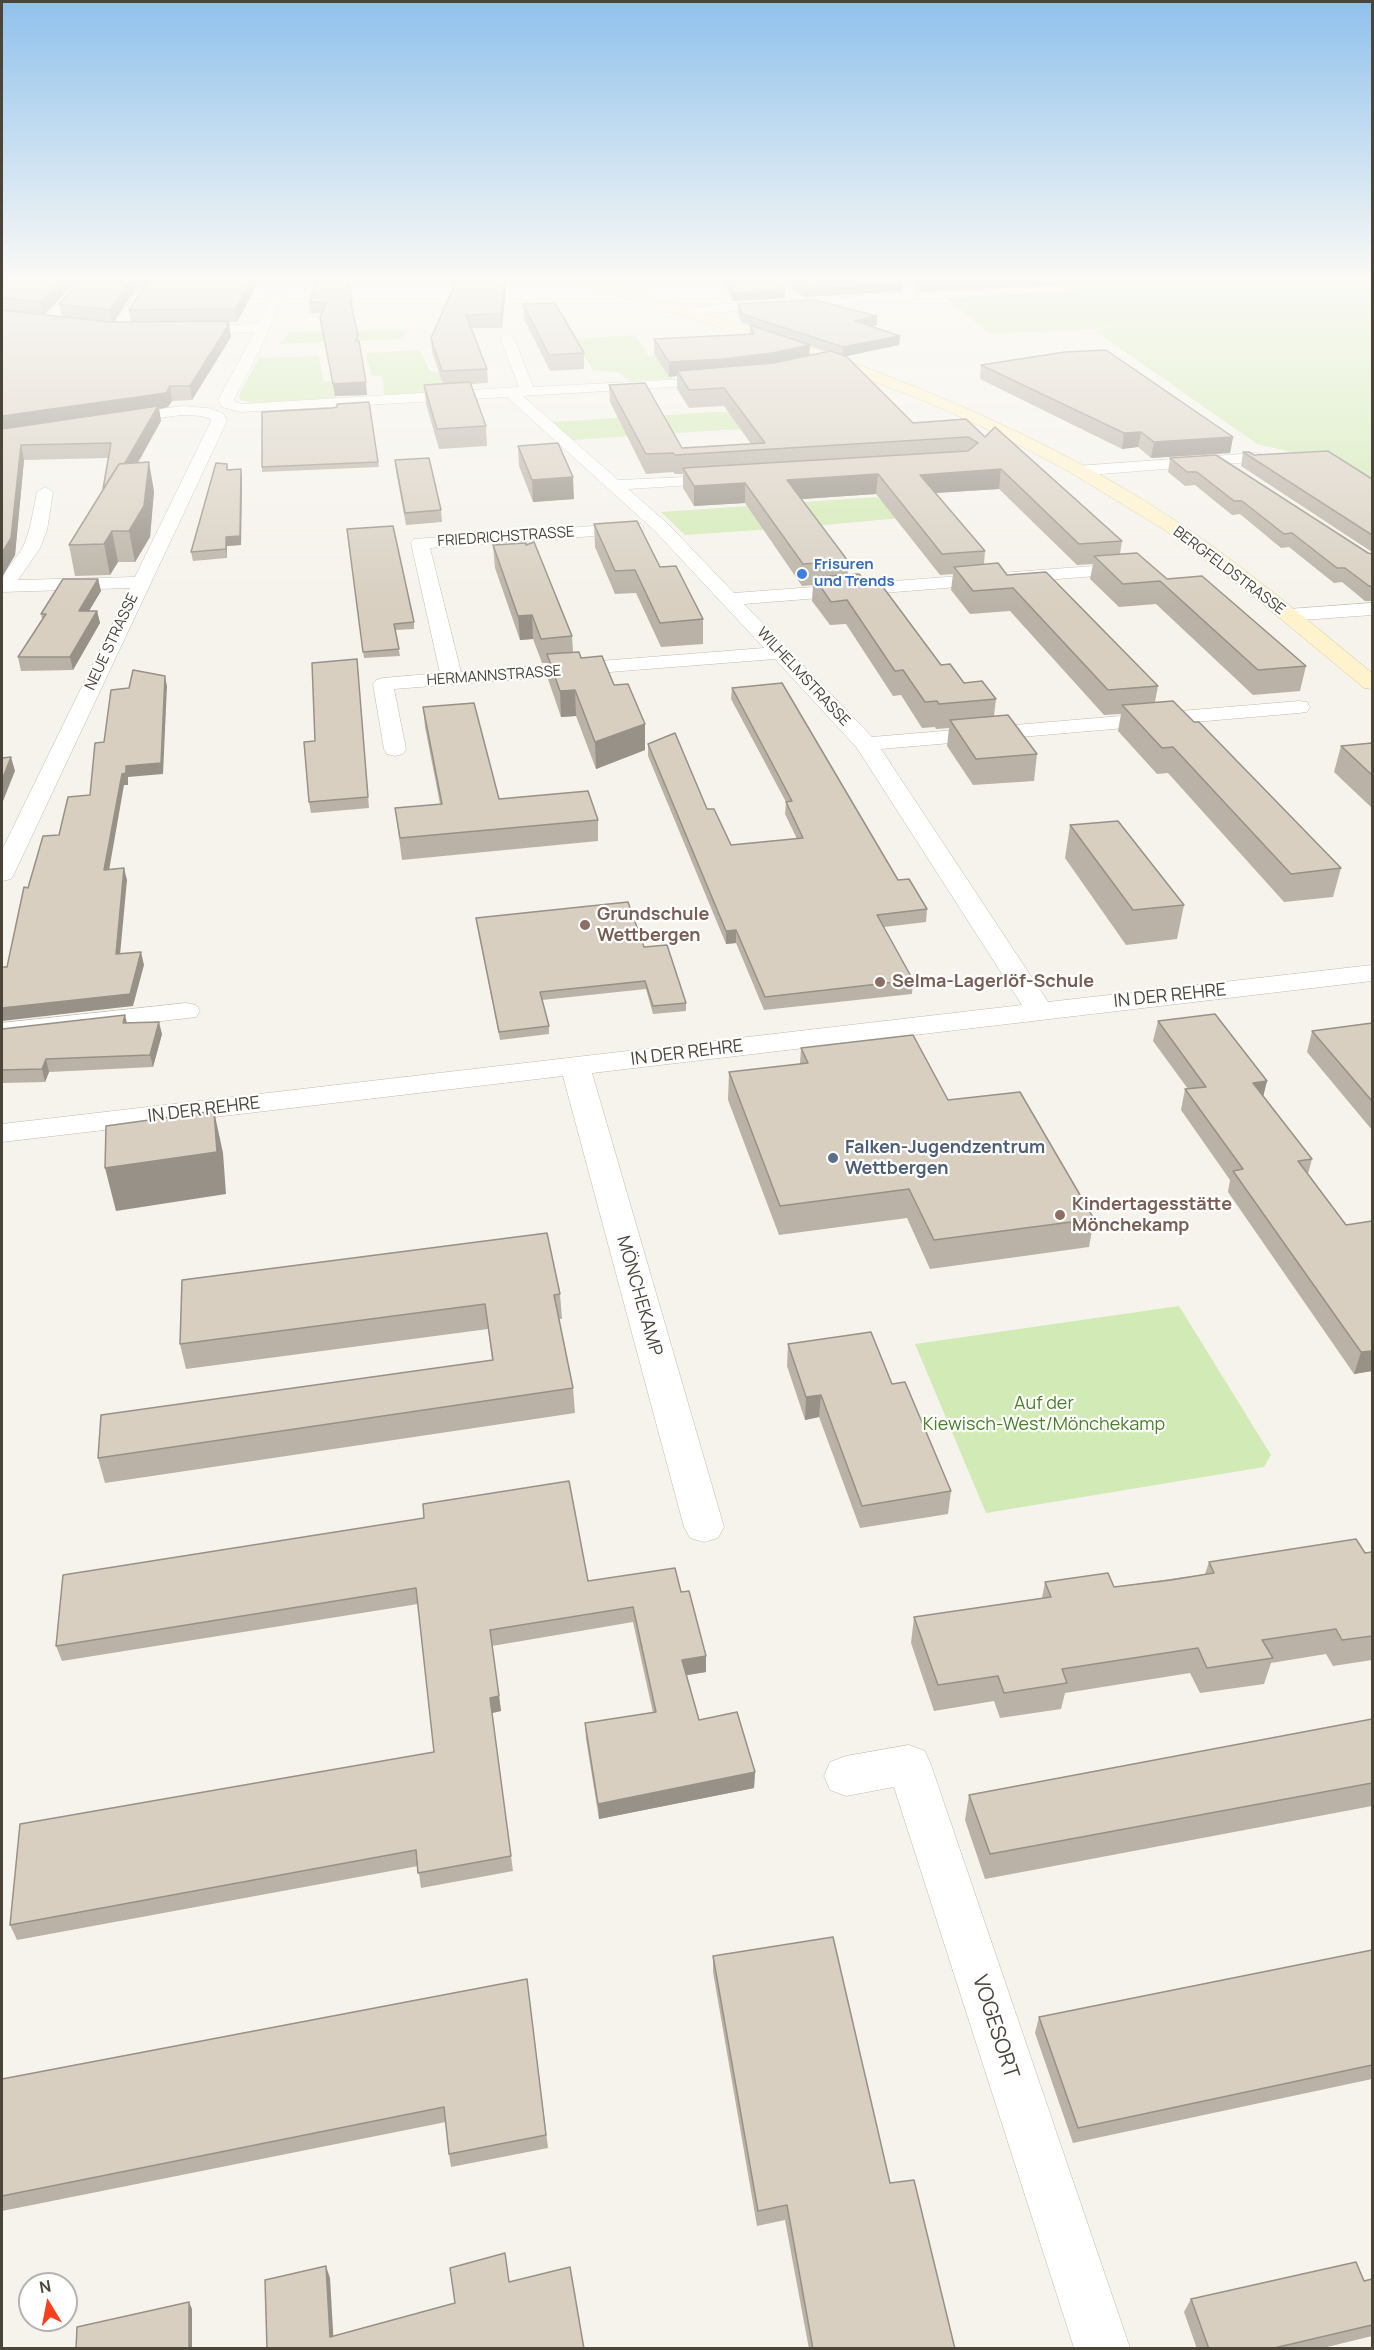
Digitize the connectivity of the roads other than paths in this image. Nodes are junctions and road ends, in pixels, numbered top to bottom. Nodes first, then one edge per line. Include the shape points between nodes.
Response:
1 (232, 387) edge
2 (526, 387) edge
3 (589, 387) edge
4 (896, 387) edge
5 (527, 390) junction
6 (510, 392) junction
7 (101, 422) edge
8 (1257, 458) edge
9 (1216, 460) junction
10 (1077, 471) junction
11 (1236, 473) edge
12 (742, 477) edge
13 (615, 485) junction
14 (45, 492) dead end
15 (660, 527) junction
16 (1138, 568) edge
17 (140, 582) junction
18 (3, 586) edge
19 (730, 599) junction
20 (1372, 609) edge
21 (1289, 615) junction
22 (780, 653) junction
23 (452, 679) junction
24 (1372, 683) edge
25 (1299, 707) dead end
26 (866, 744) junction
27 (395, 749) dead end
28 (8, 849) edge
29 (2, 874) edge
30 (1372, 973) edge
31 (186, 1011) dead end
32 (1040, 1011) junction
33 (2, 1032) edge
34 (575, 1065) junction
35 (2, 1133) edge
36 (704, 1527) dead end
37 (846, 1776) dead end
38 (1102, 2349) edge

1 - 6 street via 225,400 232,406
2 - 5 street
3 - 5 street
4 - 10 street, BERGFELDSTRASSE via 981,421
5 - 6 street
6 - 13 street, WILHELMSTRASSE
7 - 17 street, NEUE STRASSE via 201,411 218,416 219,421
8 - 9 street
9 - 10 street
9 - 11 street
10 - 21 street, BERGFELDSTRASSE via 1138,505
12 - 13 street
13 - 15 street, WILHELMSTRASSE
14 - 18 street via 39,530 31,548
15 - 19 street, WILHELMSTRASSE
15 - 23 street, FRIEDRICHSTRASSE via 420,543
16 - 19 street
17 - 18 street
17 - 28 street, NEUE STRASSE
19 - 22 street, WILHELMSTRASSE
20 - 21 street
21 - 24 street, BERGFELDSTRASSE
22 - 23 street, HERMANNSTRASSE
22 - 26 street, WILHELMSTRASSE
23 - 27 street, HERMANNSTRASSE via 383,684
25 - 26 street
26 - 32 street, WILHELMSTRASSE
28 - 29 street, NEUE STRASSE
30 - 32 street, IN DER REHRE
31 - 33 street
32 - 34 street, IN DER REHRE
34 - 35 street, IN DER REHRE
34 - 36 street, MÖNCHEKAMP
37 - 38 street, VOGESORT via 909,1765

